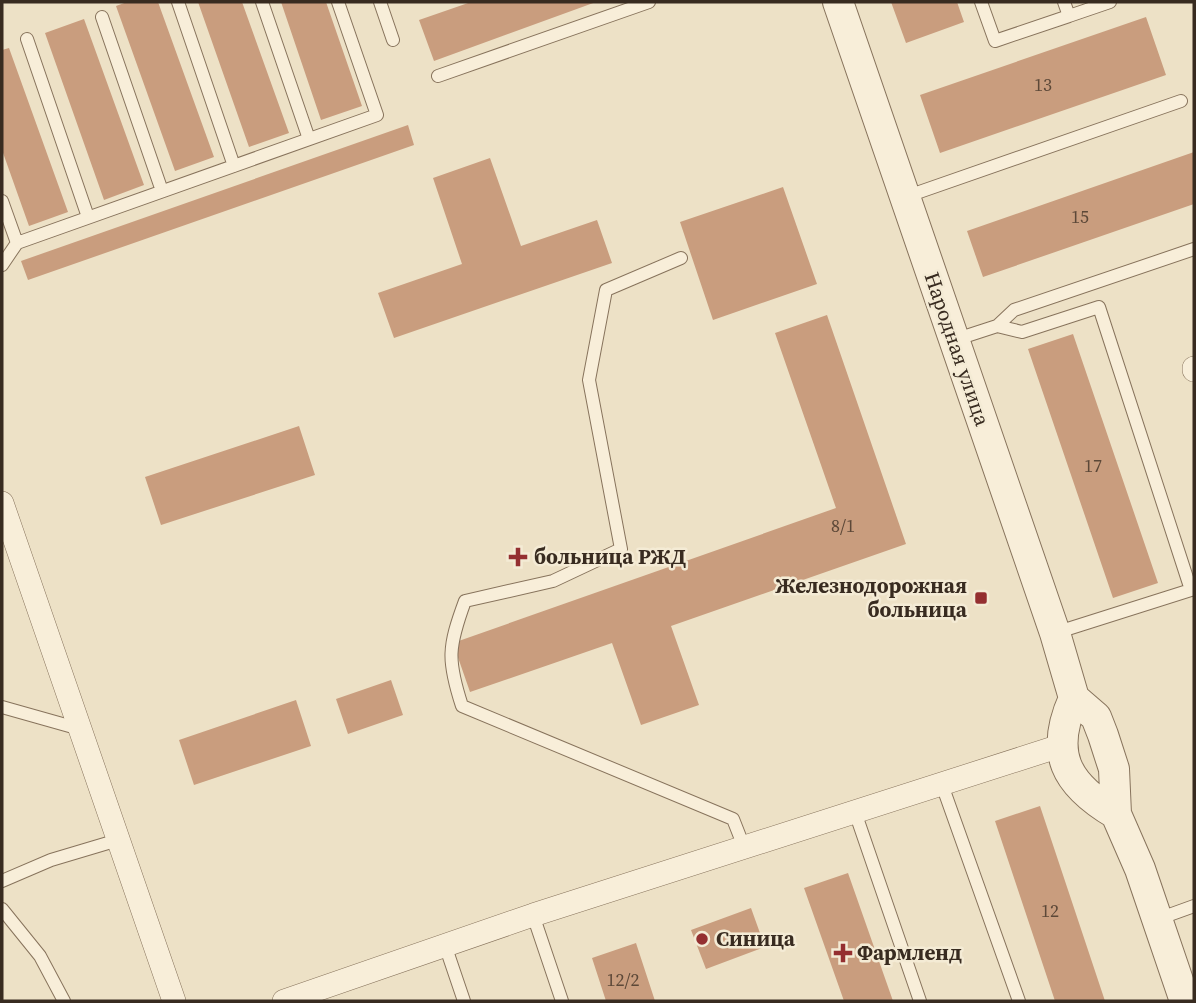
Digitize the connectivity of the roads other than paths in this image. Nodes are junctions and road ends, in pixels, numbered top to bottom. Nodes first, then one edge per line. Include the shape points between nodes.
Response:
1 (178, 2) edge
2 (262, 2) edge
3 (338, 2) edge
4 (380, 2) edge
5 (649, 2) edge
6 (838, 2) edge
7 (981, 2) edge
8 (1064, 2) edge
9 (1110, 2) edge
10 (1069, 16) junction
11 (102, 17) dead end
12 (27, 39) dead end
13 (393, 40) dead end
14 (438, 76) dead end
15 (1181, 101) dead end
16 (309, 139) junction
17 (234, 166) junction
18 (162, 191) junction
19 (904, 197) junction
20 (2, 201) edge
21 (88, 217) junction
22 (17, 243) junction
23 (1194, 249) edge
24 (681, 258) dead end
25 (2, 265) edge
26 (997, 326) junction
27 (954, 340) junction
28 (2, 503) edge
29 (1192, 589) edge
30 (1055, 633) junction
31 (1073, 698) junction
32 (2, 707) edge
33 (80, 729) junction
34 (1060, 746) junction
35 (941, 782) junction
36 (855, 812) junction
37 (1116, 814) junction
38 (118, 840) junction
39 (744, 847) junction
40 (2, 881) edge
41 (1194, 906) edge
42 (2, 909) edge
43 (533, 915) junction
44 (1158, 919) junction
45 (446, 945) junction
46 (64, 1001) edge
47 (174, 1001) edge
48 (284, 1001) edge
49 (464, 1001) edge
50 (562, 1001) edge
51 (920, 1001) edge
52 (1019, 1001) edge
53 (1185, 1001) edge

1 - 17 lane
2 - 16 lane
3 - 16 lane via 377,115
4 - 13 lane
5 - 14 lane
6 - 19 street, Народная улица
7 - 10 lane via 995,41
8 - 10 lane
9 - 10 lane
11 - 18 lane
12 - 21 lane
15 - 19 lane
16 - 17 lane
17 - 18 lane
18 - 21 lane
19 - 27 street, Народная улица
20 - 22 lane
21 - 22 lane
22 - 25 lane
23 - 26 lane via 1014,310
24 - 39 lane via 606,290 589,380 621,549 553,581 465,601 452,637 450,669 462,706 733,819
26 - 27 lane
26 - 29 lane via 1022,332 1099,307
27 - 30 street, Народная улица
28 - 33 street
29 - 30 lane
30 - 31 street, Народная улица
31 - 34 street via 1061,725
31 - 37 street via 1096,718 1103,735 1114,769
32 - 33 lane
33 - 38 street
34 - 35 street
34 - 37 street via 1074,780 1095,802
35 - 36 street
35 - 52 lane
36 - 39 street
36 - 51 lane
37 - 44 street
38 - 40 lane
38 - 47 street
39 - 43 street
41 - 44 lane
42 - 46 lane via 40,956
43 - 45 street
43 - 50 lane
44 - 53 street
45 - 48 street
45 - 49 lane

